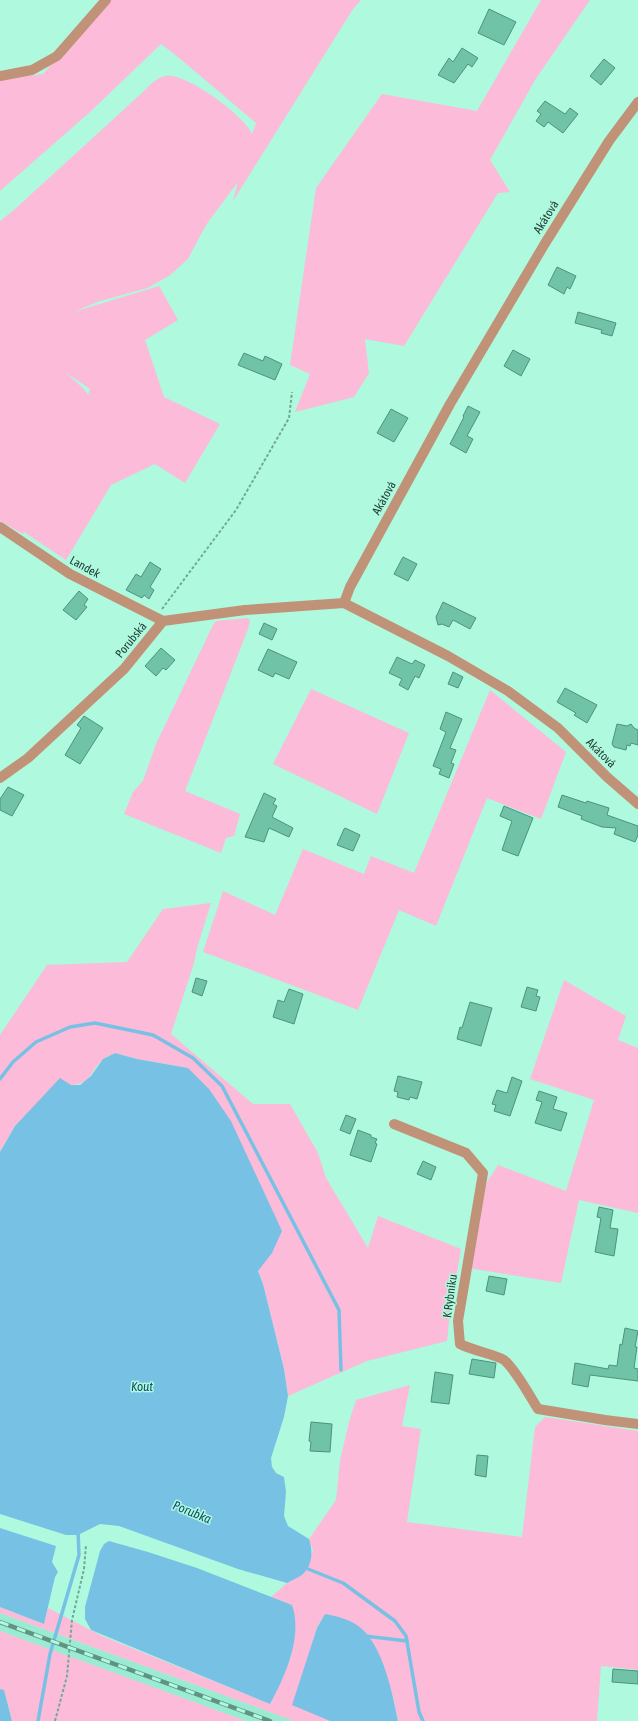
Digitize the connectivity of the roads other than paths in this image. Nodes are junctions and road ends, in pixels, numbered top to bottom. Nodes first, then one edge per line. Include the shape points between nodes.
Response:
1 (106, 0) edge
2 (0, 76) edge
3 (638, 102) edge
4 (0, 527) edge
5 (344, 603) junction
6 (159, 620) junction
7 (0, 778) edge
8 (638, 804) edge
9 (394, 1124) dead end
10 (638, 1424) edge

1 - 2 street via 57,56 32,70
3 - 5 street, Akátová via 609,141 549,237 450,404 350,587
4 - 6 street, Landek via 70,574
5 - 6 street, Porubská via 245,610
5 - 8 street, Akátová via 448,656 508,691 558,728 607,778
6 - 7 street, Porubská via 124,669 28,758
9 - 10 street, K Rybníku via 466,1153 483,1173 458,1321 460,1344 503,1359 538,1408

